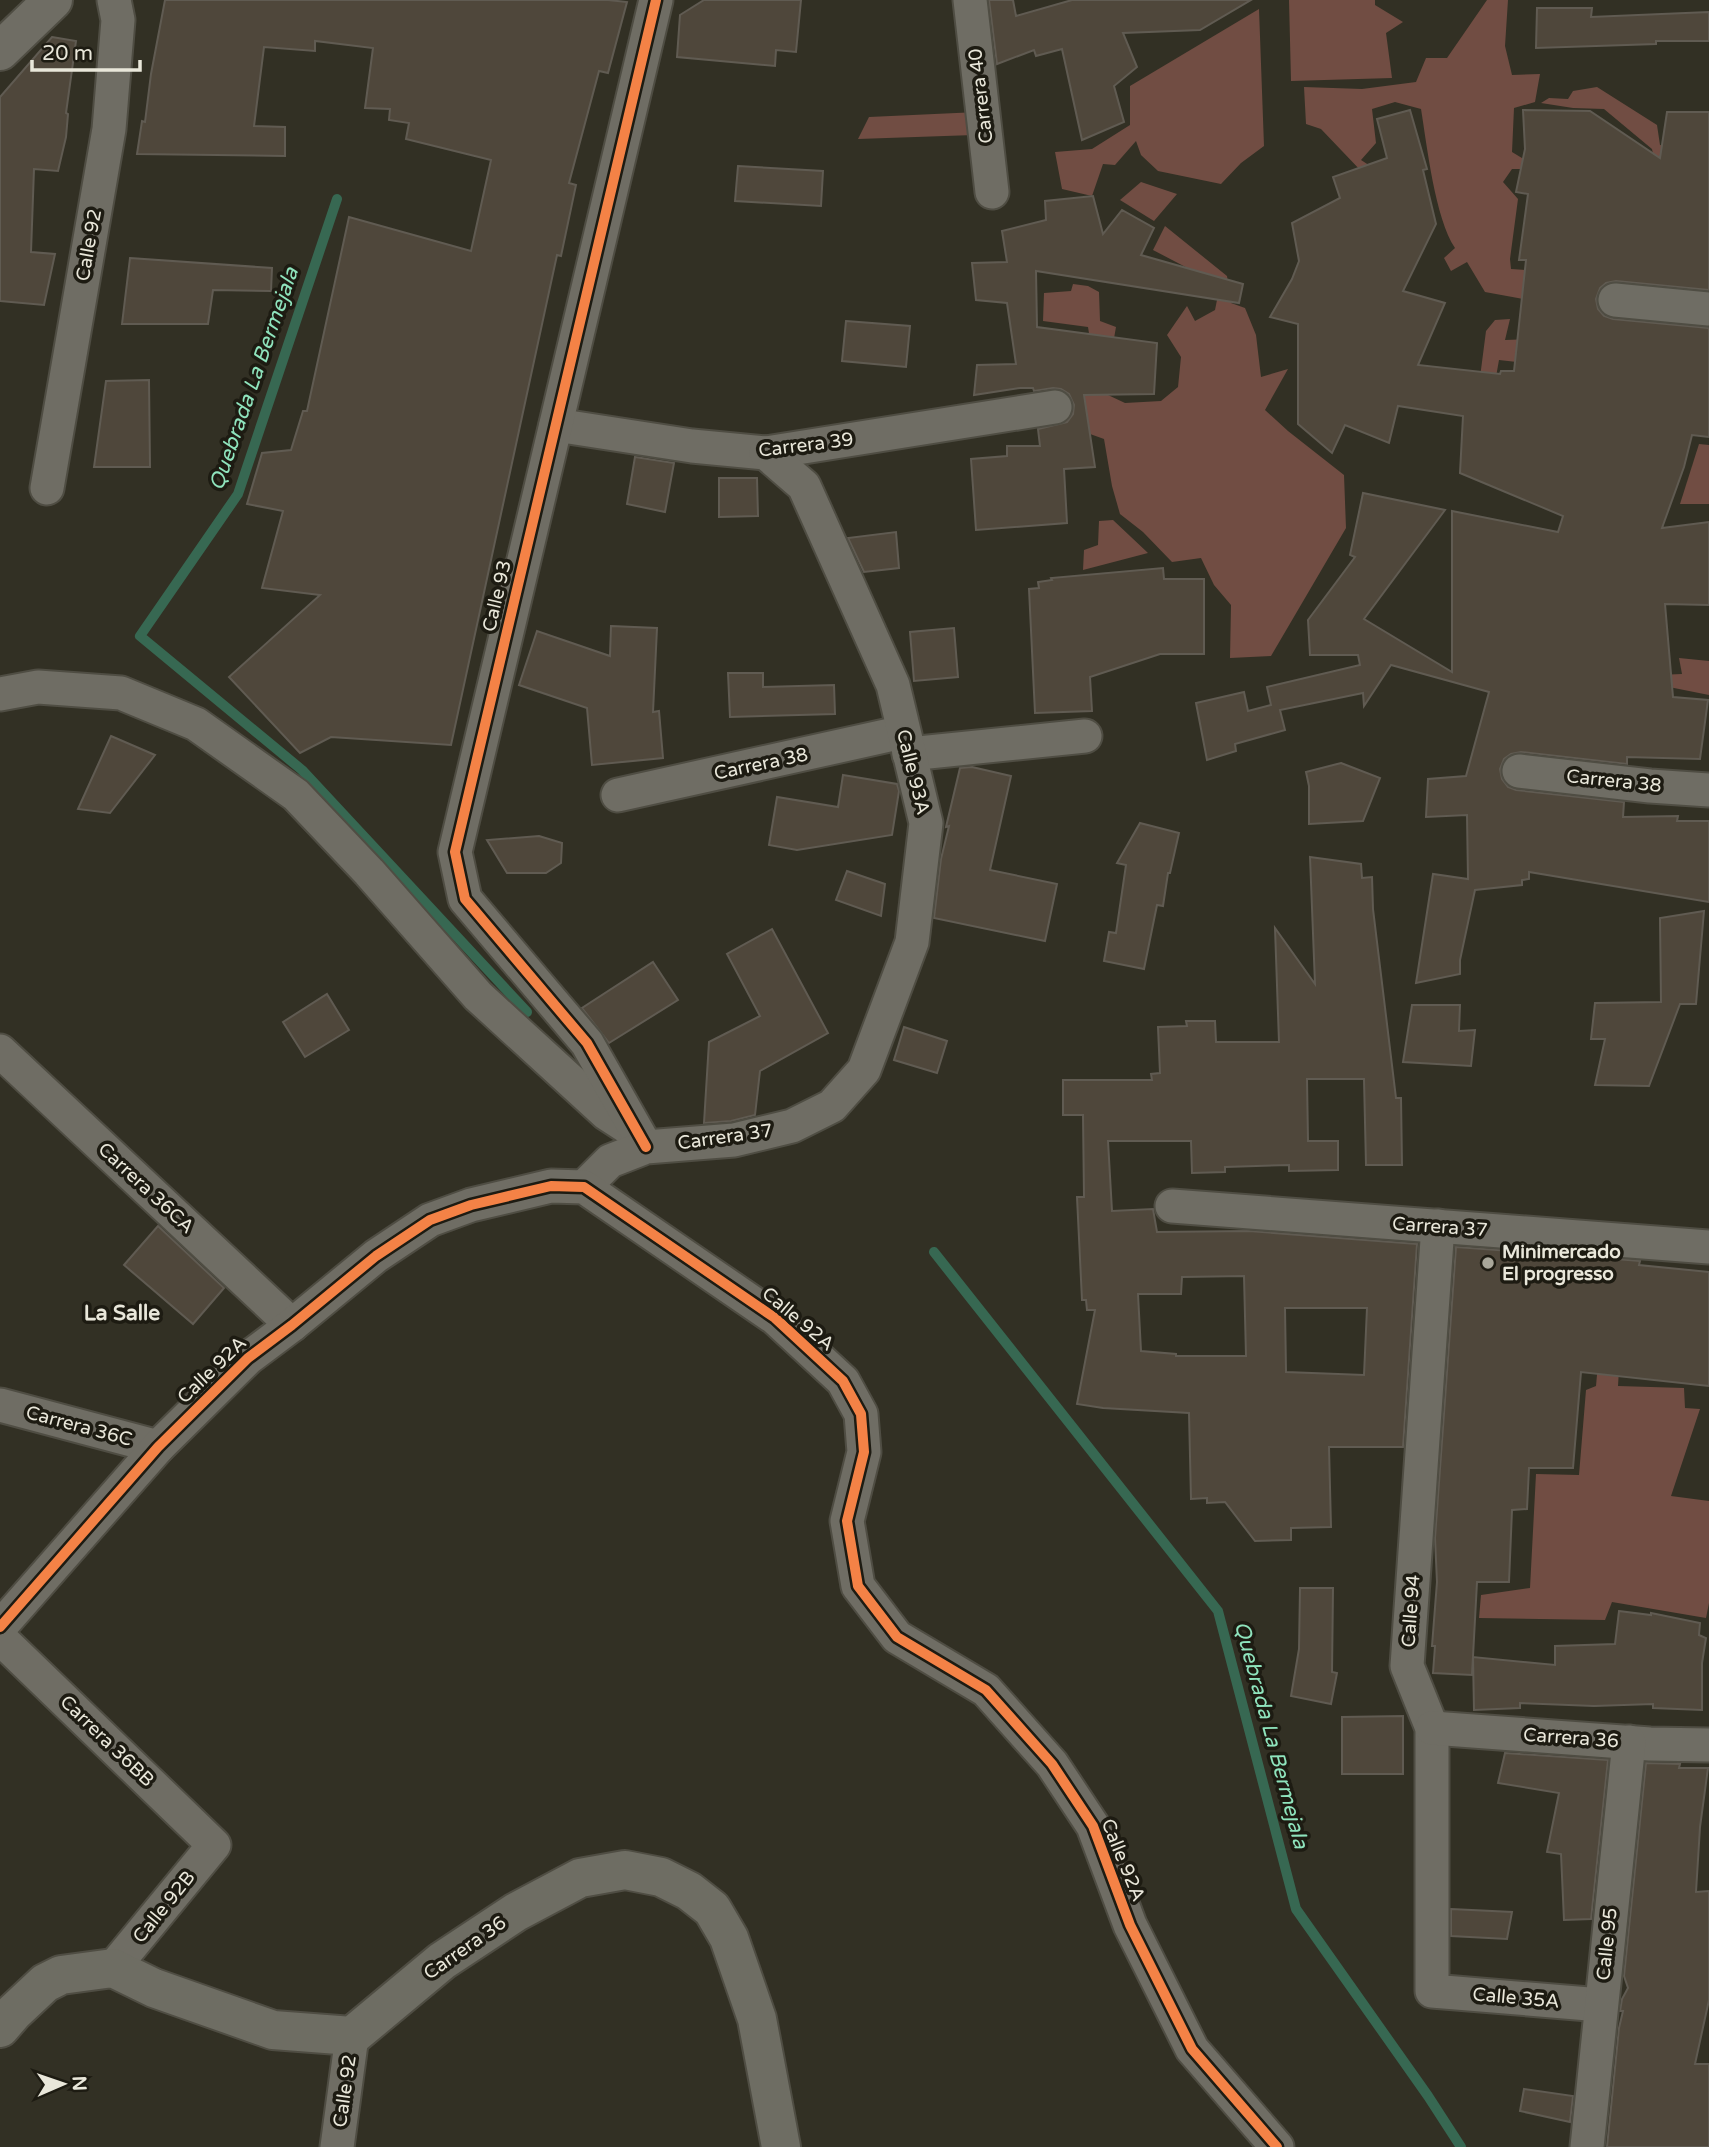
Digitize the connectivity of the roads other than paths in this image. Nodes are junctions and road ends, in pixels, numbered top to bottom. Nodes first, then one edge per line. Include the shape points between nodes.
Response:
1 (53, 0) edge
2 (114, 0) edge
3 (656, 0) edge
4 (970, 0) edge
5 (0, 51) edge
6 (992, 192) dead end
7 (1615, 300) dead end
8 (1709, 309) edge
9 (1055, 407) dead end
10 (556, 425) junction
11 (766, 453) junction
12 (47, 488) dead end
13 (0, 694) edge
14 (1085, 736) dead end
15 (906, 743) junction
16 (1519, 771) dead end
17 (1709, 790) edge
18 (618, 795) dead end
19 (0, 1051) edge
20 (832, 1106) joint
21 (642, 1141) junction
22 (584, 1187) junction
23 (1172, 1206) dead end
24 (1438, 1226) junction
25 (1709, 1247) edge
26 (292, 1325) junction
27 (0, 1405) edge
28 (158, 1447) junction
29 (0, 1627) edge
30 (0, 1637) edge
31 (1432, 1728) junction
32 (1629, 1742) junction
33 (1709, 1745) edge
34 (214, 1845) joint
35 (113, 1968) junction
36 (1432, 1991) joint
37 (1601, 2005) junction
38 (0, 2028) edge
39 (352, 2036) junction
40 (337, 2147) edge
41 (780, 2147) edge
42 (1277, 2147) edge
43 (1587, 2147) edge

1 - 5 street
2 - 12 street, Calle 92 via 118,20 109,129
3 - 10 street, Calle 93
4 - 6 street, Carrera 40
7 - 8 street
9 - 11 street, Carrera 39
10 - 11 street, Carrera 39
10 - 21 street, Calle 93 via 455,852 465,899 587,1043
11 - 15 street, Calle 93A via 804,486 892,685
13 - 21 street via 38,687 121,693 196,724 296,795 478,996
14 - 15 street, Carrera 38
15 - 18 street, Carrera 38
15 - 20 street, Calle 93A via 926,823 912,942 864,1070
16 - 17 street, Carrera 38
19 - 26 street, Carrera 36CA
20 - 21 street, Carrera 37 via 792,1126 734,1140
21 - 22 street, Carrera 37 via 610,1161
22 - 26 street, Calle 92A via 551,1186 430,1220 376,1256
22 - 42 street, Calle 92A via 775,1318 843,1381 861,1414 864,1452 847,1521 858,1586 897,1637 986,1690 1052,1764 1093,1826 1130,1925 1192,2049
23 - 24 street, Carrera 37
24 - 25 street, Carrera 37
24 - 31 street, Calle 94 via 1407,1666
26 - 28 street, Calle 92A via 248,1358
27 - 28 street, Carrera 36C
28 - 29 street, Calle 92A
30 - 34 street, Carrera 36BB
31 - 32 street, Carrera 36
31 - 36 street, Calle 94
32 - 33 street, Carrera 36
32 - 37 street, Calle 95
34 - 35 street, Calle 92B
35 - 38 main road via 61,1975 45,1983
35 - 39 main road via 154,1988 273,2030
36 - 37 street, Calle 35A
37 - 43 street, Calle 95
39 - 40 street, Calle 92
39 - 41 main road, Carrera 36 via 442,1961 516,1912 580,1878 625,1870 660,1877 712,1909 729,1938 757,2019

